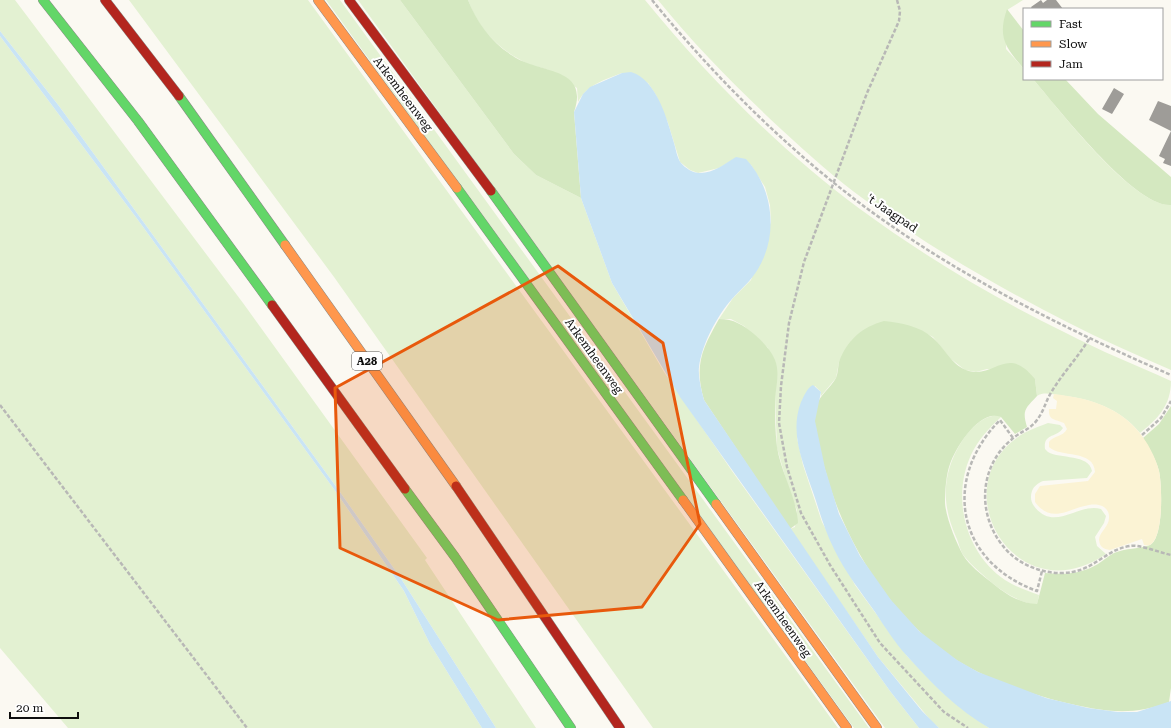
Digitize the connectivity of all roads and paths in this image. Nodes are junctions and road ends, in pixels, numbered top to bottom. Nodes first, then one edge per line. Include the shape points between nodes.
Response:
1 (43, 0) edge
2 (105, 0) edge
3 (318, 0) edge
4 (349, 0) edge
5 (652, 0) edge
6 (897, 0) edge
7 (833, 182) junction
8 (1089, 339) junction
9 (1171, 375) edge
10 (1171, 400) edge
11 (0, 405) edge
12 (1142, 435) dead end
13 (1013, 438) junction
14 (1171, 555) edge
15 (1042, 571) junction
16 (247, 728) edge
17 (571, 728) edge
18 (620, 728) edge
19 (847, 728) edge
20 (877, 728) edge
21 (968, 728) edge

1 - 17 main road via 138,121 451,550
2 - 18 main road, A28 via 174,89 481,521
3 - 19 main road, Arkemheenweg via 480,218
4 - 20 main road, Arkemheenweg via 479,174
5 - 7 path, 't Jaagpad via 735,92
6 - 7 path via 899,21 867,93
7 - 8 path, 't Jaagpad via 862,205 943,258 1020,304
7 - 21 path via 804,262 789,323 779,423 787,467 802,513 830,565 880,643 944,712
8 - 9 path, 't Jaagpad
8 - 13 path via 1051,392 1038,419 1030,428
10 - 12 path via 1161,418
11 - 16 path
13 - 15 path via 1000,451 986,479 986,511 990,526 1006,550 1017,560
13 - 15 path via 1000,420 979,445 967,475 965,507 968,523 982,553 1006,577 1036,591
14 - 15 path via 1130,546 1077,571

